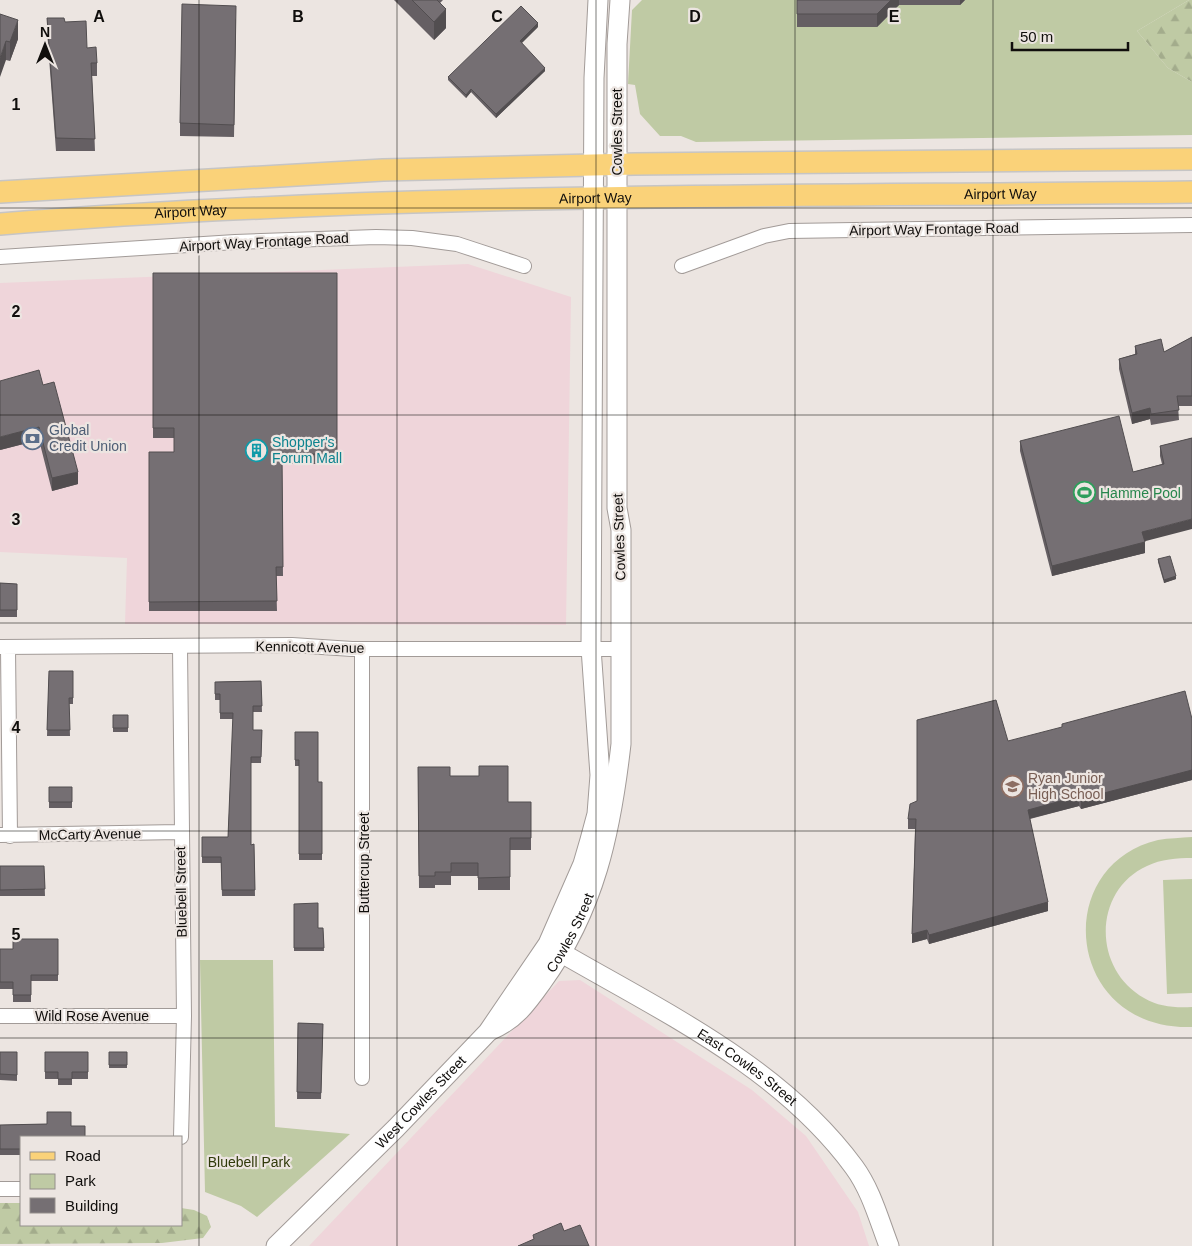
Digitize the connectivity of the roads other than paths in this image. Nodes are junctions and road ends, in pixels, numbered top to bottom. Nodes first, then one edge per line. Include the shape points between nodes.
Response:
1 (598, 0) edge
2 (620, 0) edge
3 (1192, 159) edge
4 (617, 164) junction
5 (594, 165) junction
6 (0, 192) edge
7 (1192, 192) edge
8 (594, 197) junction
9 (617, 198) junction
10 (0, 224) edge
11 (1192, 225) edge
12 (0, 257) edge
13 (524, 266) dead end
14 (682, 266) dead end
15 (180, 647) junction
16 (4, 648) edge
17 (362, 648) junction
18 (591, 648) junction
19 (619, 649) junction
20 (180, 832) junction
21 (5, 836) edge
22 (555, 949) junction
23 (0, 1016) edge
24 (184, 1016) junction
25 (362, 1078) dead end
26 (181, 1136) edge
27 (0, 1189) edge
28 (20, 1189) edge
29 (276, 1246) edge
30 (890, 1246) edge

1 - 5 main road, Cowles Street
2 - 4 main road, Cowles Street
3 - 4 main road
4 - 5 main road
4 - 9 main road, Cowles Street
5 - 6 main road via 383,170
5 - 8 main road, Cowles Street
7 - 9 main road, Airport Way
8 - 9 main road, Airport Way
8 - 10 main road, Airport Way via 303,205
8 - 18 main road, Cowles Street
9 - 19 main road, Cowles Street via 617,508 621,530
11 - 14 street, Airport Way Frontage Road via 789,231 764,236
12 - 13 street, Airport Way Frontage Road via 376,237 457,244
15 - 16 street, Kennicott Avenue
15 - 17 street, Kennicott Avenue via 292,645
15 - 20 street, Bluebell Street
16 - 21 street
17 - 18 street, Kennicott Avenue
17 - 25 street, Buttercup Street
18 - 19 street, Kennicott Avenue
18 - 22 main road, Cowles Street via 600,775 597,814
19 - 22 main road, Cowles Street via 620,744 611,819 591,892
20 - 21 street, McCarty Avenue
20 - 24 street, Bluebell Street
22 - 29 main road, West Cowles Street via 488,1032
22 - 30 main road, East Cowles Street via 740,1058 808,1114 854,1167 871,1197
23 - 24 street, Wild Rose Avenue
24 - 26 street, Bluebell Street
27 - 28 street

